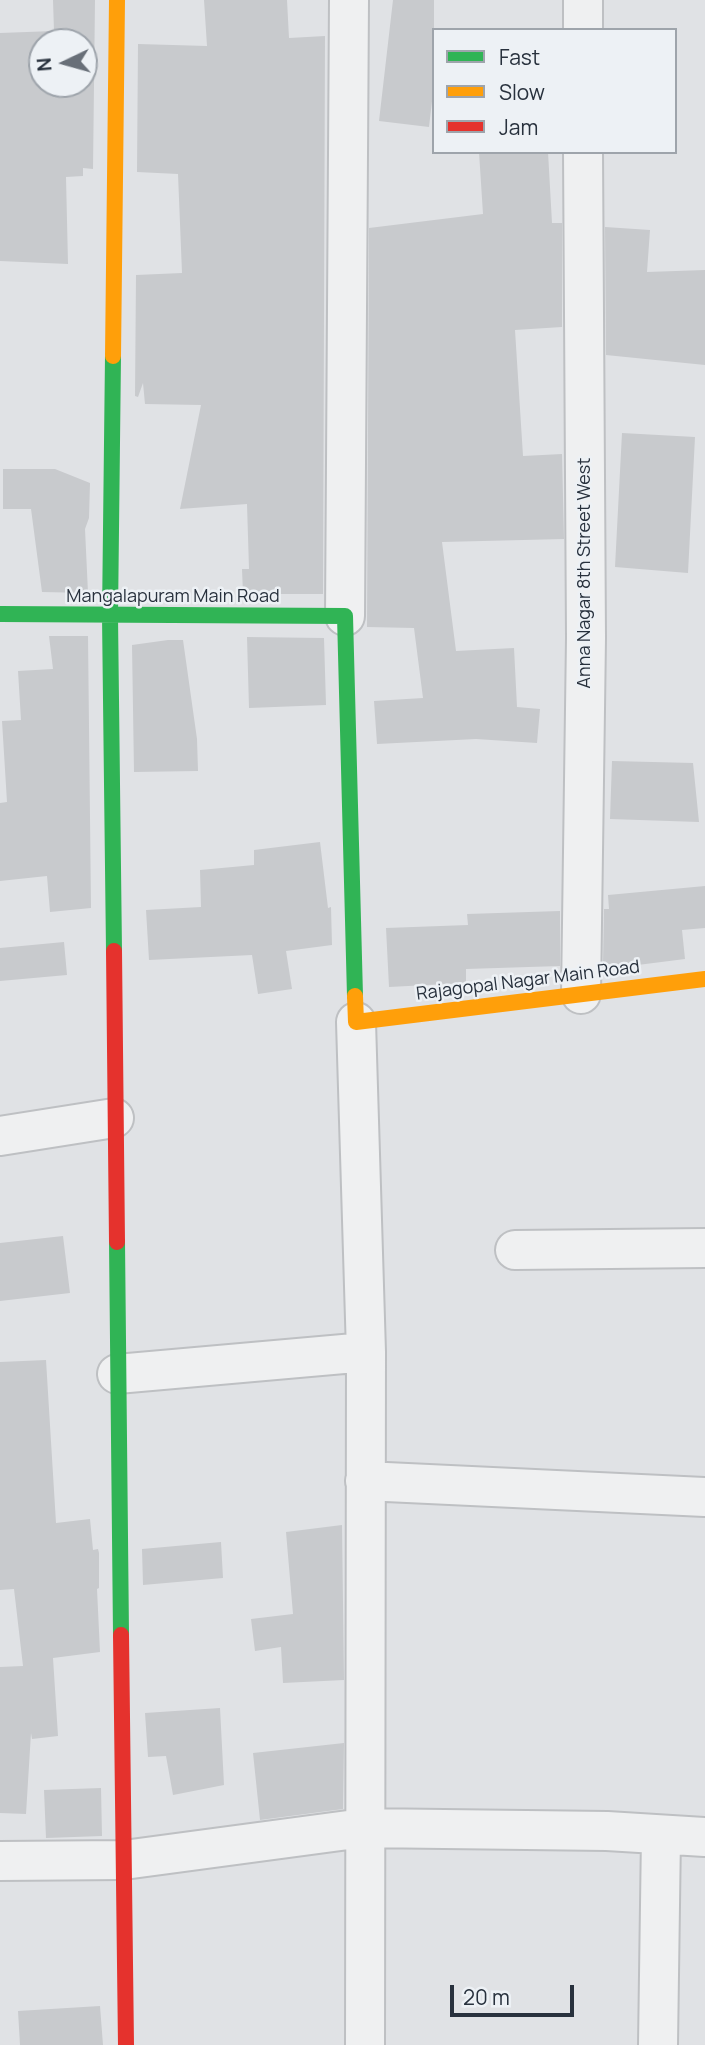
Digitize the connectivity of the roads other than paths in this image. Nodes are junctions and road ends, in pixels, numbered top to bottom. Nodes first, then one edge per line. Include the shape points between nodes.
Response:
1 (117, 0) edge
2 (349, 0) edge
3 (583, 0) edge
4 (583, 28) edge
5 (583, 154) edge
6 (0, 614) edge
7 (110, 616) junction
8 (345, 616) junction
9 (705, 979) edge
10 (581, 994) junction
11 (356, 1022) junction
12 (114, 1118) junction
13 (0, 1136) edge
14 (705, 1248) edge
15 (514, 1250) dead end
16 (366, 1352) junction
17 (117, 1374) junction
18 (365, 1481) junction
19 (705, 1497) edge
20 (363, 1828) junction
21 (661, 1835) junction
22 (705, 1837) edge
23 (124, 1860) junction
24 (0, 1861) edge
25 (126, 2045) edge
26 (365, 2045) edge
27 (658, 2045) edge

1 - 7 street
2 - 8 street
3 - 4 street
5 - 10 street, Anna Nagar 8th Street West via 586,638
6 - 7 street, Mangalapuram Main Road
7 - 8 street, Mangalapuram Main Road
7 - 12 street
8 - 11 street
9 - 10 street, Rajagopal Nagar Main Road
10 - 11 street, Rajagopal Nagar Main Road
11 - 16 street
12 - 13 street
12 - 17 street
14 - 15 street
16 - 17 street
16 - 18 street
17 - 23 street
18 - 19 street
18 - 20 street
20 - 21 street
20 - 23 street
20 - 26 street
21 - 22 street
21 - 27 street
23 - 24 street
23 - 25 street

